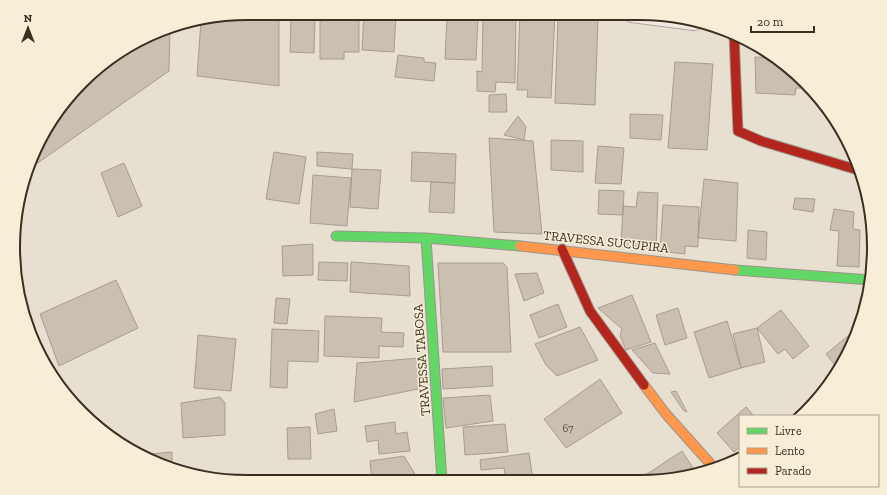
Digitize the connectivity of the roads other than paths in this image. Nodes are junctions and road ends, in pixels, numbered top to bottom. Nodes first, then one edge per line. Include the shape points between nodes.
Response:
1 (734, 40) edge
2 (853, 169) edge
3 (336, 236) dead end
4 (426, 238) junction
5 (562, 249) junction
6 (865, 280) edge
7 (710, 464) edge
8 (442, 475) edge

1 - 2 street via 738,131 761,141
3 - 4 street, TRAVESSA SUCUPIRA
4 - 5 street, TRAVESSA SUCUPIRA
4 - 8 street, TRAVESSA TABOSA
5 - 6 street, TRAVESSA SUCUPIRA via 759,273
5 - 7 street via 590,311 666,414

